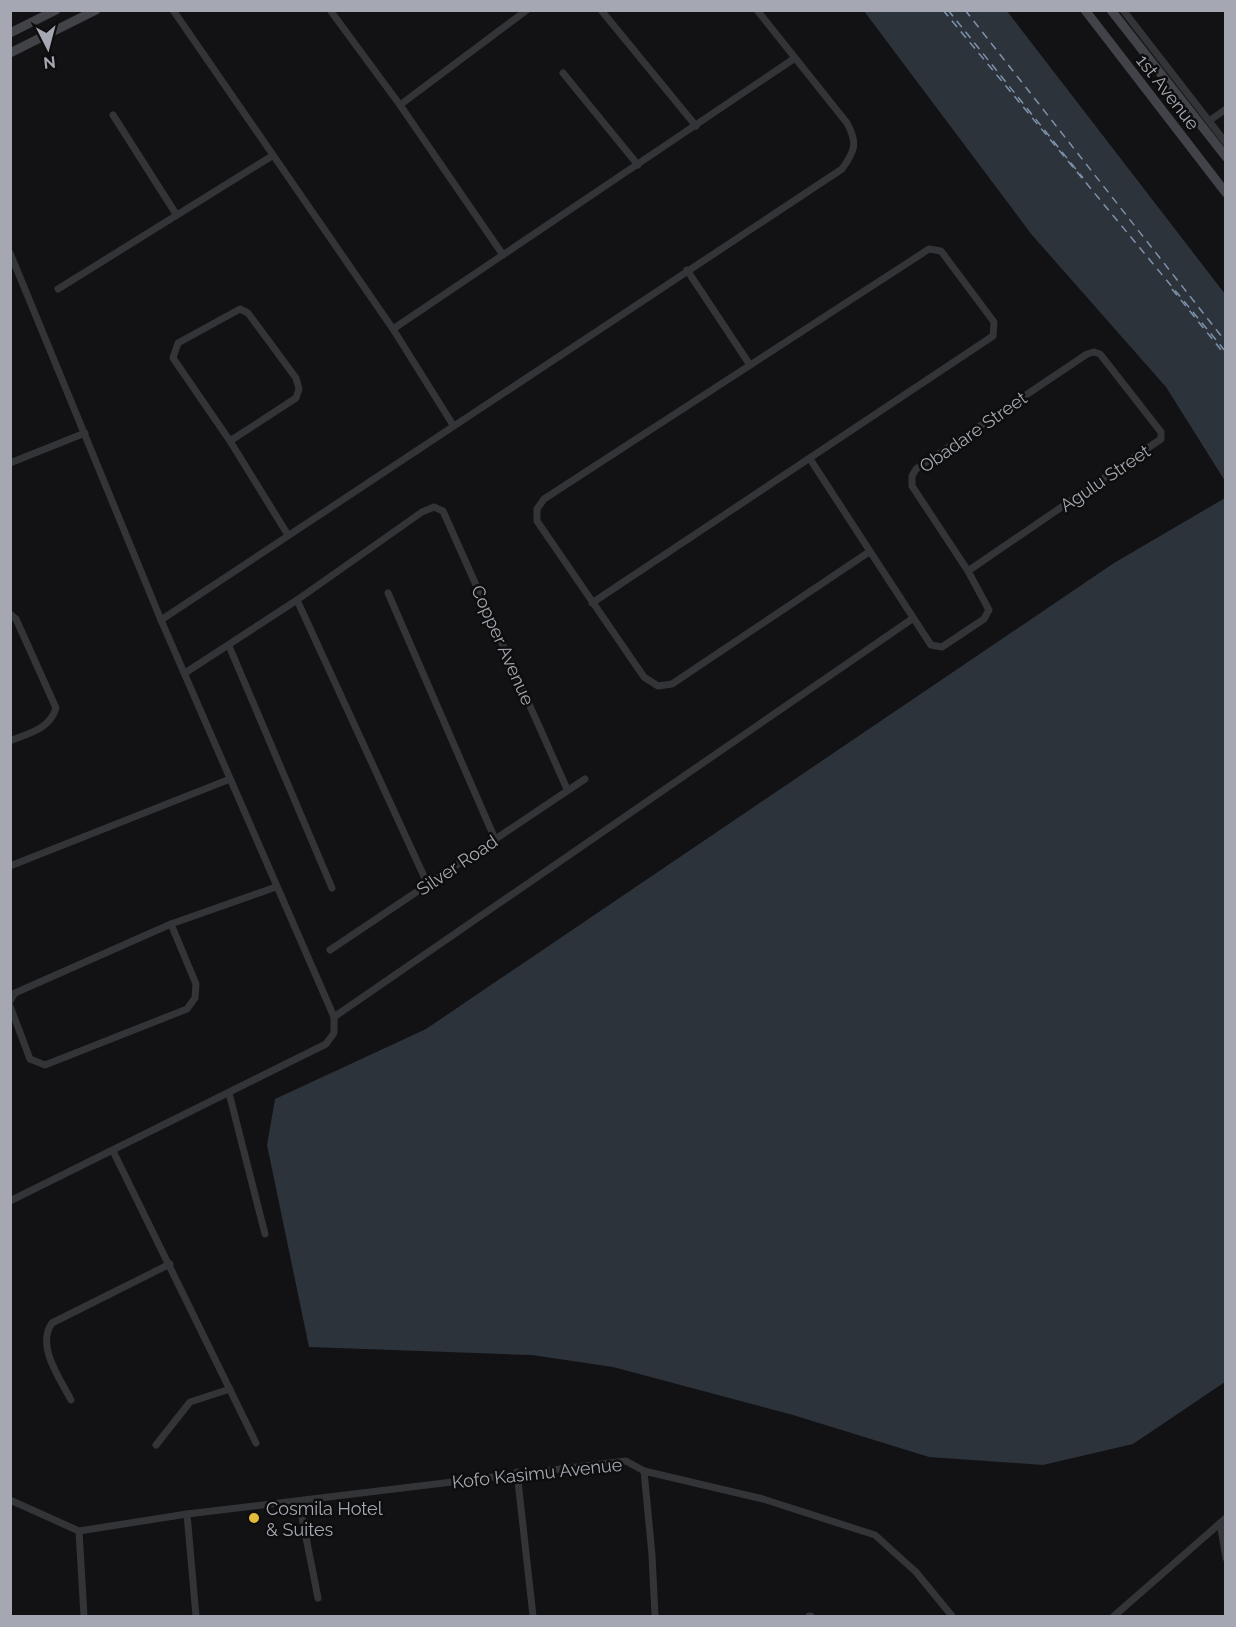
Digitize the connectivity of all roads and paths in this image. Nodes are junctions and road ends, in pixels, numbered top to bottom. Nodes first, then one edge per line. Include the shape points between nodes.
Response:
1 (56, 10) edge
2 (96, 10) edge
3 (173, 10) edge
4 (330, 10) edge
5 (527, 10) edge
6 (601, 10) edge
7 (757, 10) edge
8 (1085, 10) edge
9 (1111, 10) edge
10 (1123, 10) edge
11 (10, 33) edge
12 (10, 53) edge
13 (795, 58) junction
14 (562, 73) dead end
15 (400, 105) junction
16 (1226, 109) edge
17 (113, 115) dead end
18 (1209, 121) junction
19 (696, 126) junction
20 (1226, 143) edge
21 (272, 156) junction
22 (1226, 157) edge
23 (638, 165) junction
24 (1226, 193) edge
25 (176, 214) junction
26 (10, 253) edge
27 (503, 255) junction
28 (687, 270) junction
29 (58, 289) dead end
30 (393, 329) junction
31 (1107, 359) joint
32 (750, 365) junction
33 (453, 425) junction
34 (85, 433) junction
35 (230, 441) junction
36 (810, 459) junction
37 (10, 463) edge
38 (288, 535) junction
39 (869, 552) junction
40 (968, 571) junction
41 (388, 593) dead end
42 (297, 600) junction
43 (592, 603) junction
44 (10, 614) edge
45 (912, 619) junction
46 (161, 620) junction
47 (229, 646) junction
48 (185, 673) junction
49 (10, 741) edge
50 (585, 778) dead end
51 (230, 779) junction
52 (567, 789) junction
53 (495, 839) junction
54 (10, 866) edge
55 (428, 885) junction
56 (276, 887) junction
57 (332, 888) dead end
58 (171, 924) junction
59 (330, 950) dead end
60 (10, 1004) edge
61 (334, 1017) junction
62 (229, 1093) junction
63 (113, 1150) junction
64 (10, 1201) edge
65 (265, 1234) dead end
66 (170, 1264) junction
67 (230, 1389) junction
68 (71, 1400) dead end
69 (256, 1443) dead end
70 (156, 1445) dead end
71 (644, 1471) junction
72 (518, 1472) junction
73 (10, 1500) edge
74 (299, 1502) junction
75 (187, 1514) junction
76 (1223, 1520) edge
77 (79, 1531) junction
78 (1226, 1558) edge
79 (318, 1599) dead end
80 (84, 1617) edge
81 (196, 1617) edge
82 (533, 1617) edge
83 (655, 1617) edge
84 (952, 1617) edge
85 (1114, 1617) edge

1 - 11 main road
2 - 12 main road
3 - 21 street
4 - 15 street
5 - 15 street
6 - 19 street
7 - 13 street
8 - 24 main road, 1st Avenue
9 - 22 main road, 1st Avenue
10 - 18 street
13 - 19 street
13 - 28 street via 847,123 855,138 854,153 842,169
14 - 23 street
15 - 27 street
16 - 18 street
17 - 25 street
18 - 20 street
19 - 23 street
21 - 25 street
21 - 30 street
23 - 27 street
25 - 29 street
26 - 34 street
27 - 30 street
28 - 32 street
28 - 33 street
30 - 33 street
31 - 40 street, Agulu Street via 1161,432 1161,439
31 - 40 street, Obadare Street via 1094,352 1087,354 916,469 912,486
32 - 36 street via 929,249 941,251 994,322 993,336
32 - 43 street via 544,499 537,508 537,521
33 - 38 street
34 - 37 street
34 - 46 street
35 - 35 street via 296,398 299,389 248,313 240,309 178,343 172,358
35 - 38 street
36 - 39 street
36 - 43 street
38 - 46 street
39 - 43 street via 672,684 658,686 644,677
39 - 45 street
40 - 45 street, Obadare Street via 988,610 984,619 942,647 931,645
41 - 53 street
42 - 47 street
42 - 52 street, Copper Avenue via 422,512 434,507 443,511
42 - 55 street
44 - 49 street via 16,619 56,708 53,719 44,727
45 - 61 street
46 - 48 street
47 - 48 street
47 - 57 street
48 - 51 street
50 - 52 street, Silver Road
51 - 54 street
51 - 56 street
52 - 53 street, Silver Road
53 - 55 street, Silver Road
55 - 59 street, Silver Road
56 - 58 street
56 - 61 street
58 - 60 street via 15,993
58 - 60 street via 196,984 195,998 187,1009 45,1065 30,1059
61 - 62 street via 334,1033 326,1044
62 - 63 street
62 - 65 street
63 - 64 street
63 - 66 street
66 - 67 street
66 - 68 street via 52,1323 45,1333 45,1347
67 - 69 street
67 - 70 street via 189,1402
71 - 72 street, Kofo Kasimu Avenue via 626,1461
71 - 83 street
71 - 84 street, Kofo Kasimu Avenue via 763,1499 875,1535 916,1572
72 - 74 street, Kofo Kasimu Avenue
72 - 82 street
73 - 77 street
74 - 75 street, Kofo Kasimu Avenue
74 - 79 street
75 - 77 street, Kofo Kasimu Avenue
75 - 81 street
76 - 78 street
76 - 85 street
77 - 80 street

